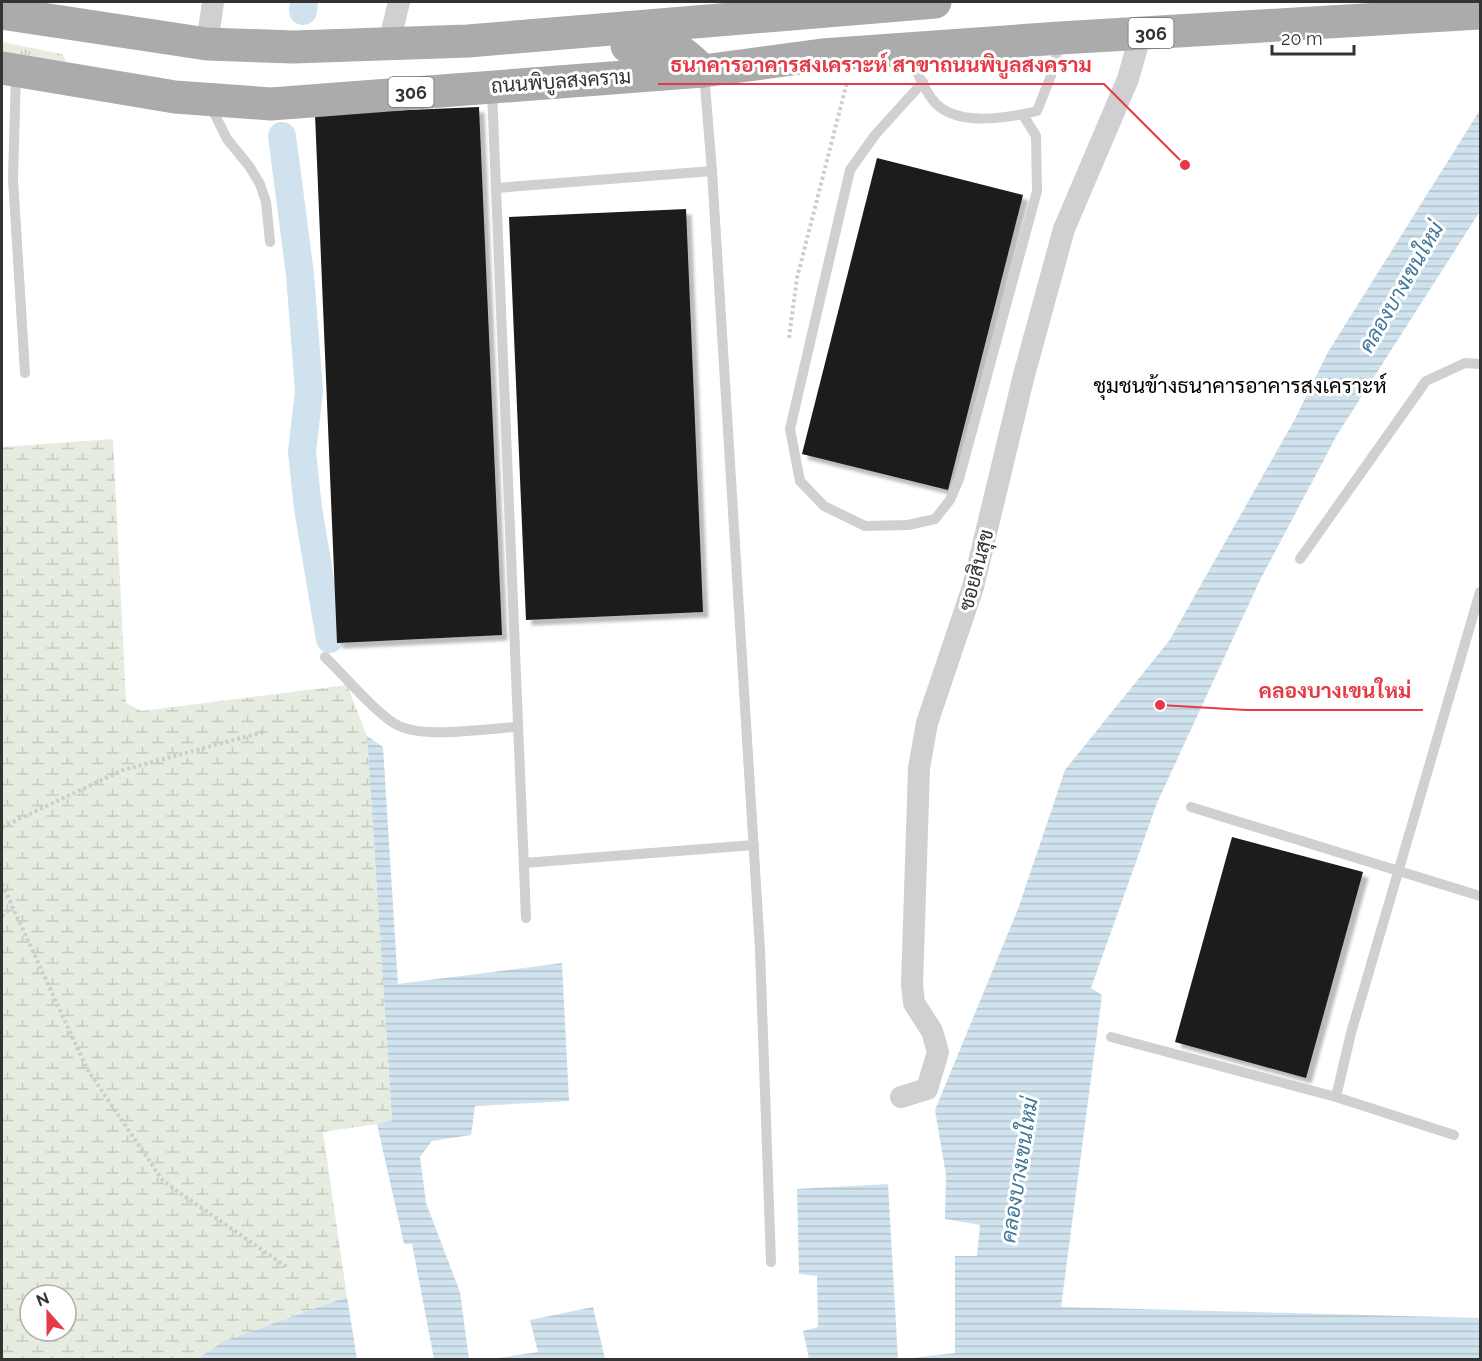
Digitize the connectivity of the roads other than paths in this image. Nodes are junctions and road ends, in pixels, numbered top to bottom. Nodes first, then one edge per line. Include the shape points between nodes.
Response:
1 (213, 2) edge
2 (399, 2) edge
3 (935, 2) edge
4 (735, 9) edge
5 (2, 13) edge
6 (1480, 13) edge
7 (1141, 33) junction
8 (1060, 38) junction
9 (468, 40) junction
10 (389, 43) junction
11 (207, 44) junction
12 (906, 51) junction
13 (837, 55) junction
14 (9, 69) edge
15 (703, 71) junction
16 (923, 82) junction
17 (492, 85) junction
18 (208, 100) junction
19 (1023, 115) junction
20 (712, 171) junction
21 (496, 188) junction
22 (270, 242) dead end
23 (1480, 364) edge
24 (25, 373) dead end
25 (1300, 559) dead end
26 (1480, 592) edge
27 (325, 657) dead end
28 (518, 727) junction
29 (1191, 807) dead end
30 (754, 845) junction
31 (524, 863) junction
32 (1398, 873) junction
33 (1480, 896) edge
34 (526, 918) dead end
35 (1111, 1037) dead end
36 (902, 1097) dead end
37 (1336, 1097) junction
38 (1454, 1135) dead end
39 (771, 1262) dead end

1 - 11 street
2 - 10 street
3 - 4 main road
4 - 9 main road
4 - 13 main road via 743,34 752,42 805,46
5 - 11 main road
6 - 7 main road, ถนนพิบูลสงคราม / 306
7 - 8 main road, ถนนพิบูลสงคราม / 306
7 - 36 street, ซอยสินสุข via 1128,79 1064,229 973,587 927,723 919,768 912,985 914,1003 932,1031 938,1052 927,1089
8 - 12 main road, ถนนพิบูลสงคราม / 306
8 - 19 lane via 1054,68 1037,111
9 - 10 main road
9 - 15 main road via 478,54 489,56 666,43 679,48
10 - 11 main road
12 - 13 main road, ถนนพิบูลสงคราม / 306
12 - 16 lane
13 - 15 main road, ถนนพิบูลสงคราม / 306
14 - 18 main road, ถนนพิบูลสงคราม / 306
14 - 24 lane
15 - 17 main road, ถนนพิบูลสงคราม / 306
15 - 20 lane
16 - 19 lane via 933,100 953,114 998,120
16 - 19 lane via 875,135 850,170 790,429 800,481 824,506 865,526 908,525 935,519 950,500 959,479 1037,191 1036,136
17 - 18 main road, ถนนพิบูลสงคราม / 306 via 271,104
17 - 21 lane
18 - 22 lane via 227,139 260,184
20 - 21 lane
20 - 30 lane
21 - 28 lane
23 - 25 lane via 1465,363 1426,381
26 - 32 lane
27 - 28 lane via 399,726 425,732
28 - 31 lane
29 - 32 lane
30 - 31 lane
30 - 39 lane
31 - 34 lane
32 - 33 lane
32 - 37 lane
35 - 37 lane
37 - 38 lane

